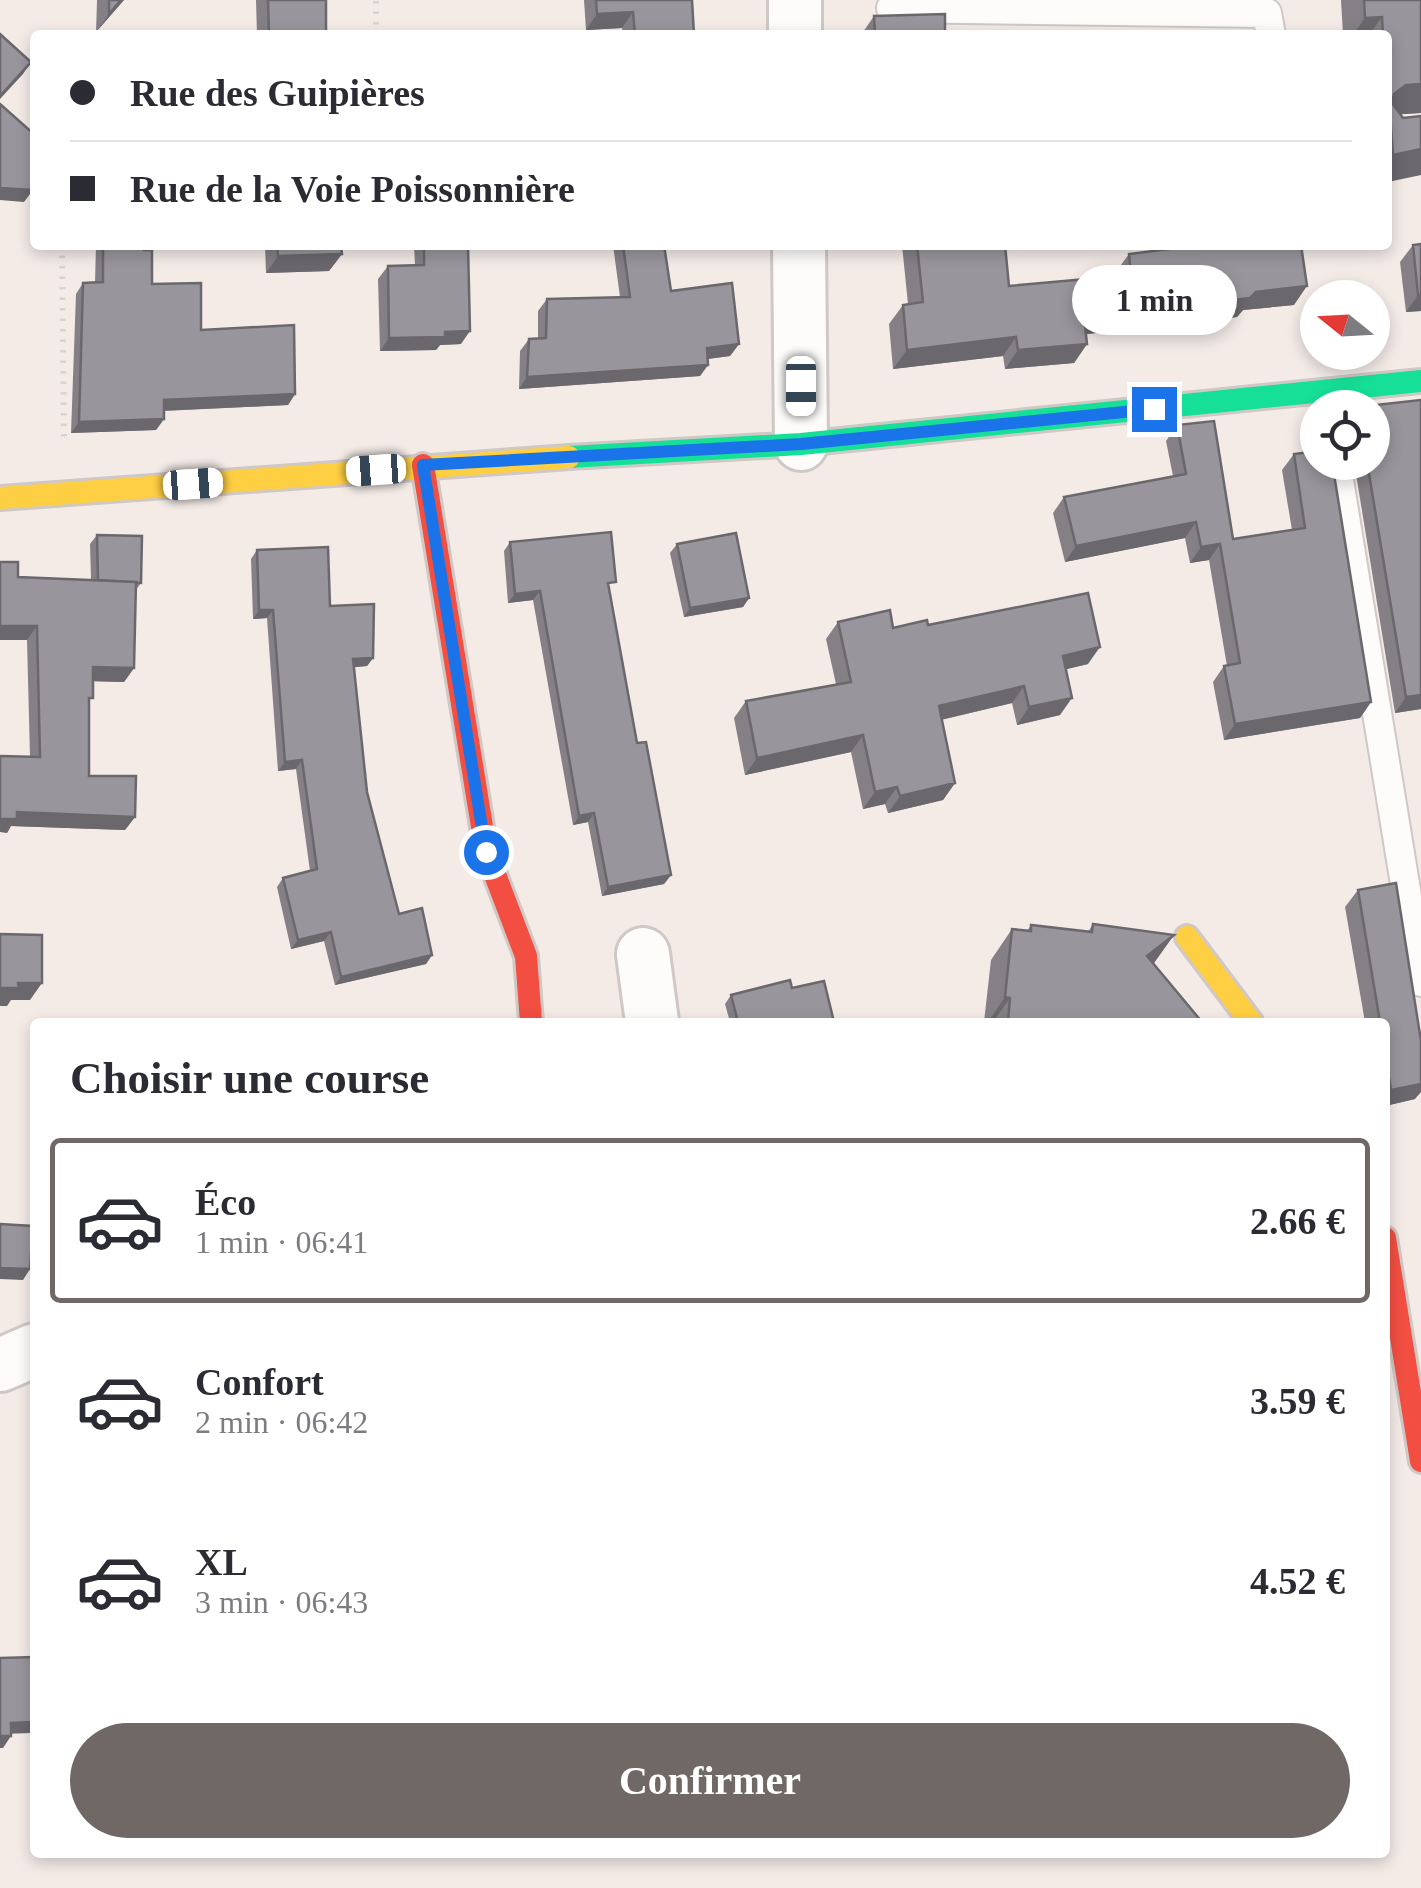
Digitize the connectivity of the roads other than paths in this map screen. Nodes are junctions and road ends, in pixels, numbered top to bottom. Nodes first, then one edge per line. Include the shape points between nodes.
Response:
1 (794, 0) edge
2 (891, 8) dead end
3 (795, 30) edge
4 (1270, 30) edge
5 (798, 250) edge
6 (1421, 381) edge
7 (1376, 390) edge
8 (1300, 402) edge
9 (801, 444) junction
10 (423, 465) junction
11 (1339, 480) edge
12 (0, 498) edge
13 (1186, 936) dead end
14 (644, 954) dead end
15 (1421, 982) edge
16 (531, 1018) edge
17 (652, 1018) edge
18 (1248, 1018) edge
19 (1390, 1269) edge
20 (30, 1352) edge
21 (0, 1365) edge
22 (1421, 1461) edge

1 - 3 street
2 - 4 lane via 1267,13
5 - 9 street
6 - 7 street
8 - 9 street
9 - 10 street
10 - 12 street
10 - 16 street via 486,852 526,956
11 - 15 lane
13 - 18 street
14 - 17 street
19 - 22 street
20 - 21 street

